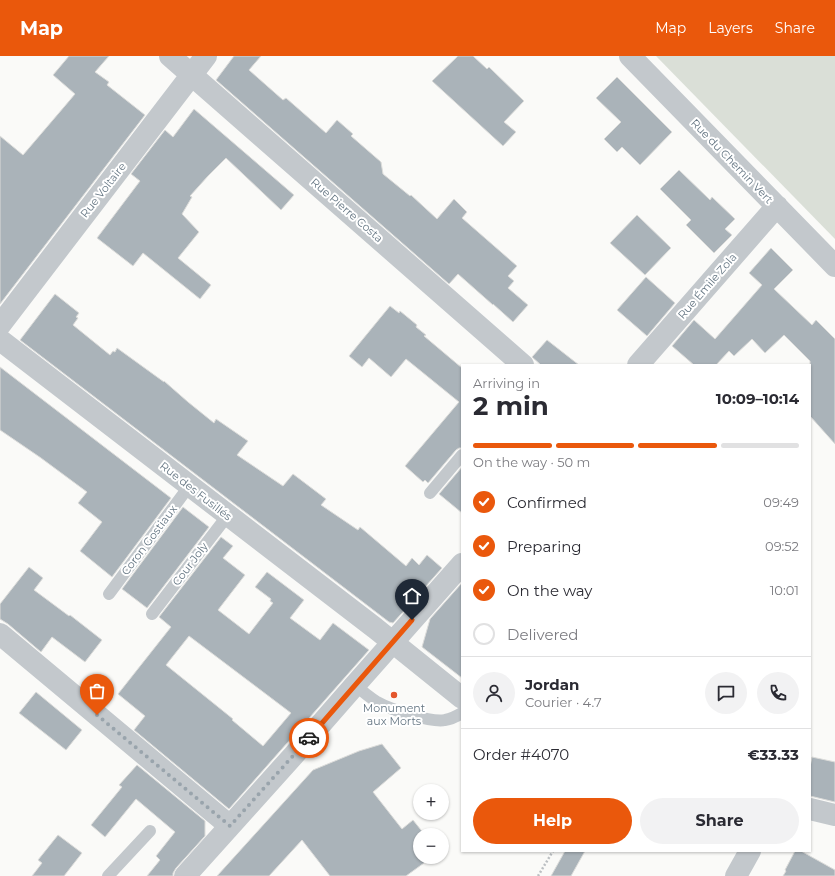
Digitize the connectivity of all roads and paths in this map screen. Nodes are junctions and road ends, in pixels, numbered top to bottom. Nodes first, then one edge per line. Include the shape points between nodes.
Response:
1 (170, 56) edge
2 (206, 56) edge
3 (630, 56) edge
4 (191, 75) junction
5 (777, 206) junction
6 (835, 266) edge
7 (0, 325) edge
8 (0, 340) edge
9 (522, 364) edge
10 (639, 364) edge
11 (461, 456) edge
12 (190, 486) junction
13 (430, 493) dead end
14 (228, 515) junction
15 (461, 565) edge
16 (109, 594) dead end
17 (152, 614) dead end
18 (0, 634) edge
19 (392, 642) junction
20 (355, 685) junction
21 (461, 697) edge
22 (461, 714) edge
23 (811, 809) edge
24 (835, 815) edge
25 (230, 826) junction
26 (150, 831) dead end
27 (552, 852) edge
28 (749, 852) edge
29 (108, 876) edge
30 (185, 876) edge
31 (538, 876) edge
32 (736, 876) edge

1 - 4 street, Rue Pierre Costa
2 - 4 street, Rue Voltaire
3 - 5 street, Rue du Chemin Vert
4 - 7 street, Rue Voltaire
4 - 9 street, Rue Pierre Costa
5 - 6 street, Rue du Chemin Vert
5 - 10 street, Rue Émile Zola
8 - 12 street, Rue des Fusillés
11 - 13 lane
12 - 14 street, Rue des Fusillés
12 - 16 lane, Coron Gostiaux
14 - 17 lane, Cour Joly
14 - 19 street, Rue des Fusillés
15 - 19 street
18 - 25 street
19 - 20 street
19 - 21 street, Rue des Fusillés
20 - 22 lane via 376,701 394,710 444,721
20 - 25 street
23 - 24 street
25 - 30 street
26 - 29 lane
27 - 31 path
28 - 32 street

